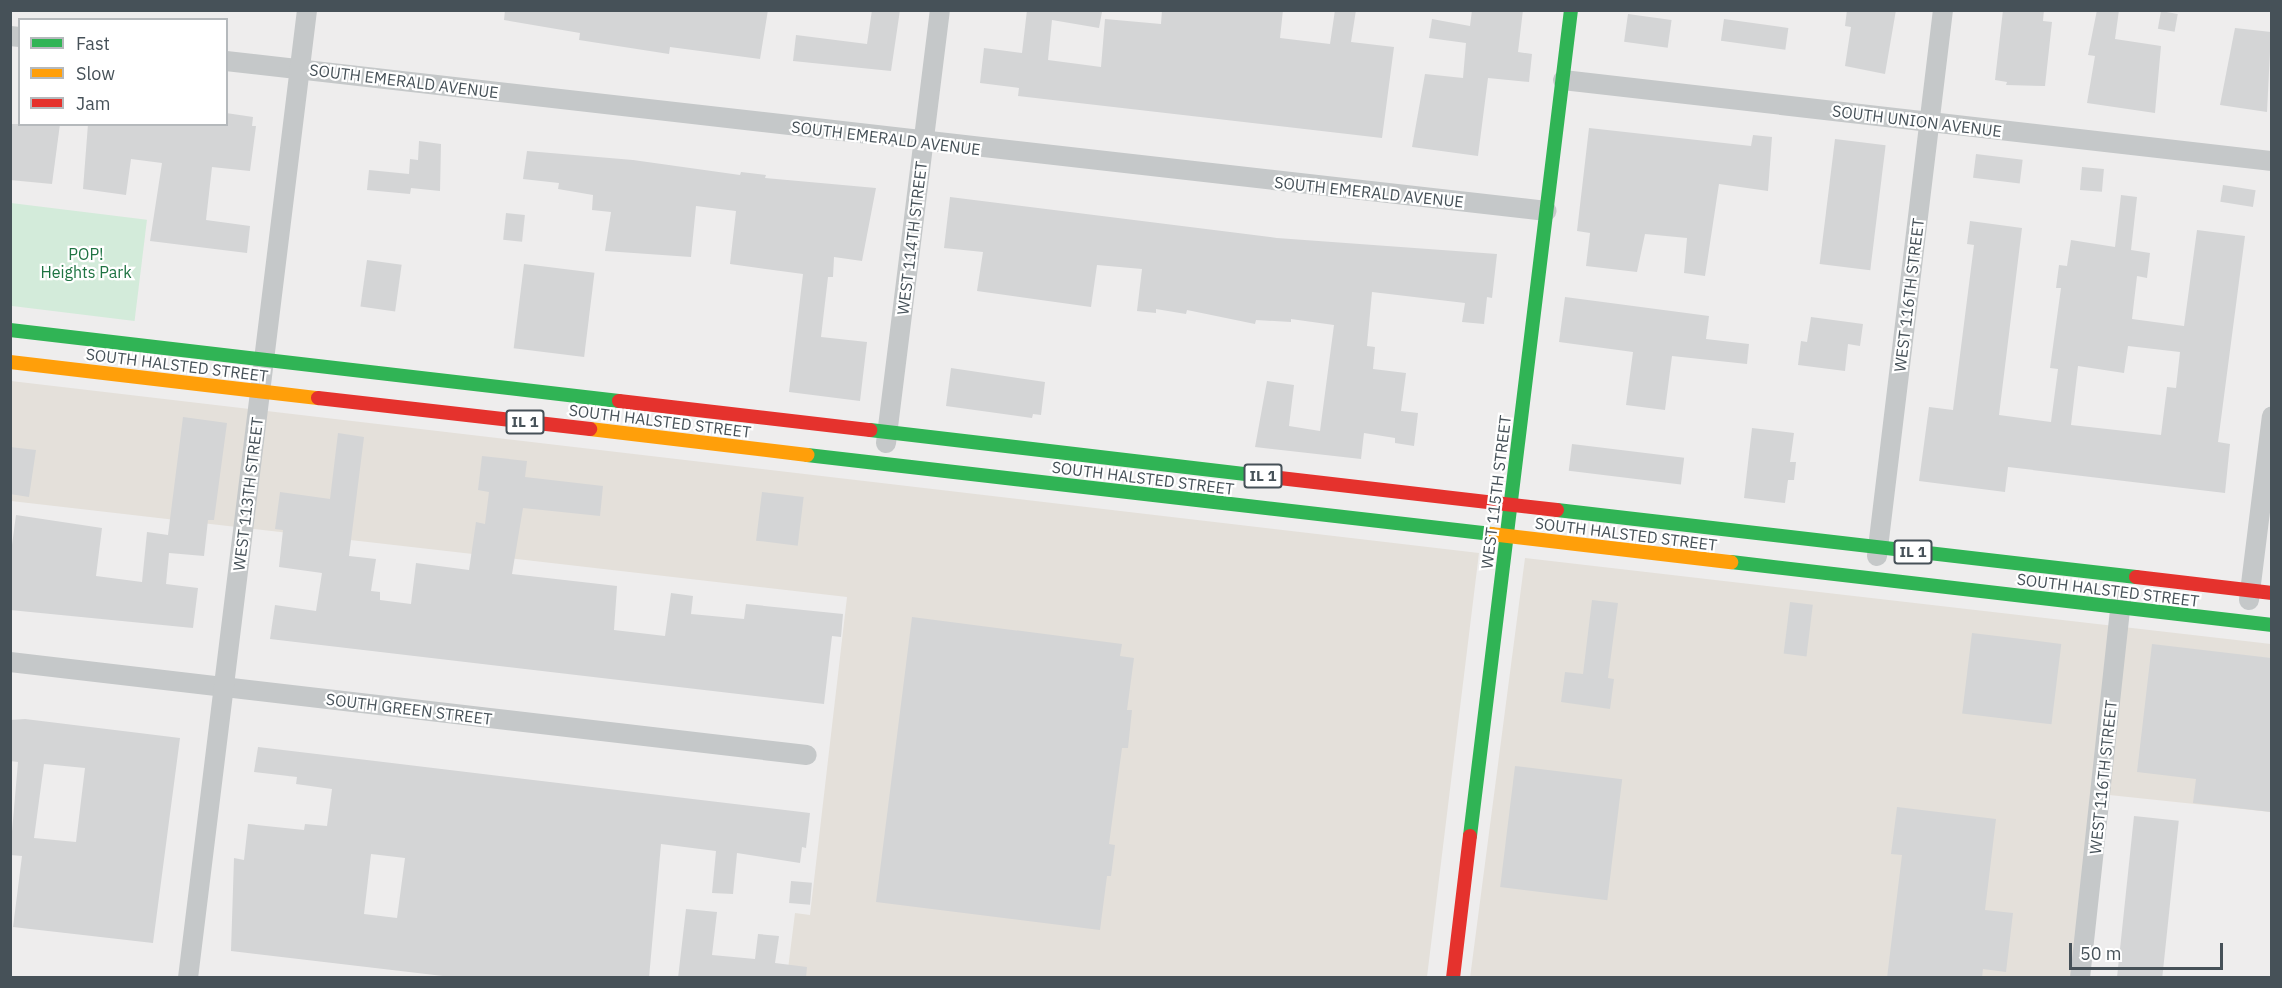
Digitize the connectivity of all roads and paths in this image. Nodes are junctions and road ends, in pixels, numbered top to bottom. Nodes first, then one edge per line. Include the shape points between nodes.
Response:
1 (307, 10) edge
2 (940, 10) edge
3 (1571, 10) edge
4 (1943, 10) edge
5 (228, 61) edge
6 (300, 69) junction
7 (1563, 80) junction
8 (1930, 122) junction
9 (923, 142) junction
10 (2271, 161) edge
11 (1547, 212) junction
12 (10, 330) edge
13 (264, 360) junction
14 (10, 362) edge
15 (260, 391) junction
16 (2271, 416) edge
17 (888, 432) junction
18 (884, 465) junction
19 (1511, 505) junction
20 (1507, 537) junction
21 (1878, 548) junction
22 (2123, 576) junction
23 (1874, 579) junction
24 (2250, 590) junction
25 (2271, 593) edge
26 (2120, 608) junction
27 (2246, 622) junction
28 (2271, 625) edge
29 (10, 662) edge
30 (224, 687) junction
31 (807, 755) dead end
32 (188, 978) edge
33 (1453, 978) edge
34 (2080, 978) edge

1 - 6 street, WEST 113TH STREET
2 - 9 street, WEST 114TH STREET
3 - 7 main road, WEST 115TH STREET
4 - 8 street, WEST 116TH STREET
5 - 6 street, SOUTH EMERALD AVENUE
6 - 9 street, SOUTH EMERALD AVENUE
6 - 13 street, WEST 113TH STREET
7 - 8 street, SOUTH UNION AVENUE
7 - 11 main road, WEST 115TH STREET
8 - 10 street, SOUTH UNION AVENUE
8 - 21 street, WEST 116TH STREET
9 - 11 street, SOUTH EMERALD AVENUE
9 - 17 street, WEST 114TH STREET
11 - 19 main road, WEST 115TH STREET
12 - 13 main road, SOUTH HALSTED STREET / IL 1
13 - 15 street, WEST 113TH STREET
13 - 17 main road, SOUTH HALSTED STREET / IL 1
14 - 15 main road, SOUTH HALSTED STREET / IL 1
15 - 18 main road, SOUTH HALSTED STREET / IL 1
15 - 30 street, WEST 113TH STREET
16 - 24 street
17 - 18 street, WEST 114TH STREET
17 - 19 main road, SOUTH HALSTED STREET / IL 1
18 - 20 main road, SOUTH HALSTED STREET / IL 1
19 - 20 main road, WEST 115TH STREET
19 - 21 main road, SOUTH HALSTED STREET / IL 1
20 - 23 main road, SOUTH HALSTED STREET / IL 1
20 - 33 main road, WEST 115TH STREET
21 - 22 main road, SOUTH HALSTED STREET / IL 1
21 - 23 street, WEST 116TH STREET
22 - 24 main road, SOUTH HALSTED STREET / IL 1
22 - 26 street, WEST 116TH STREET
23 - 26 main road, SOUTH HALSTED STREET / IL 1
24 - 25 main road, SOUTH HALSTED STREET / IL 1
24 - 27 street
26 - 27 main road, SOUTH HALSTED STREET / IL 1
26 - 34 street, WEST 116TH STREET
27 - 28 main road, SOUTH HALSTED STREET / IL 1
29 - 30 street, SOUTH GREEN STREET
30 - 31 street, SOUTH GREEN STREET
30 - 32 street, WEST 113TH STREET

